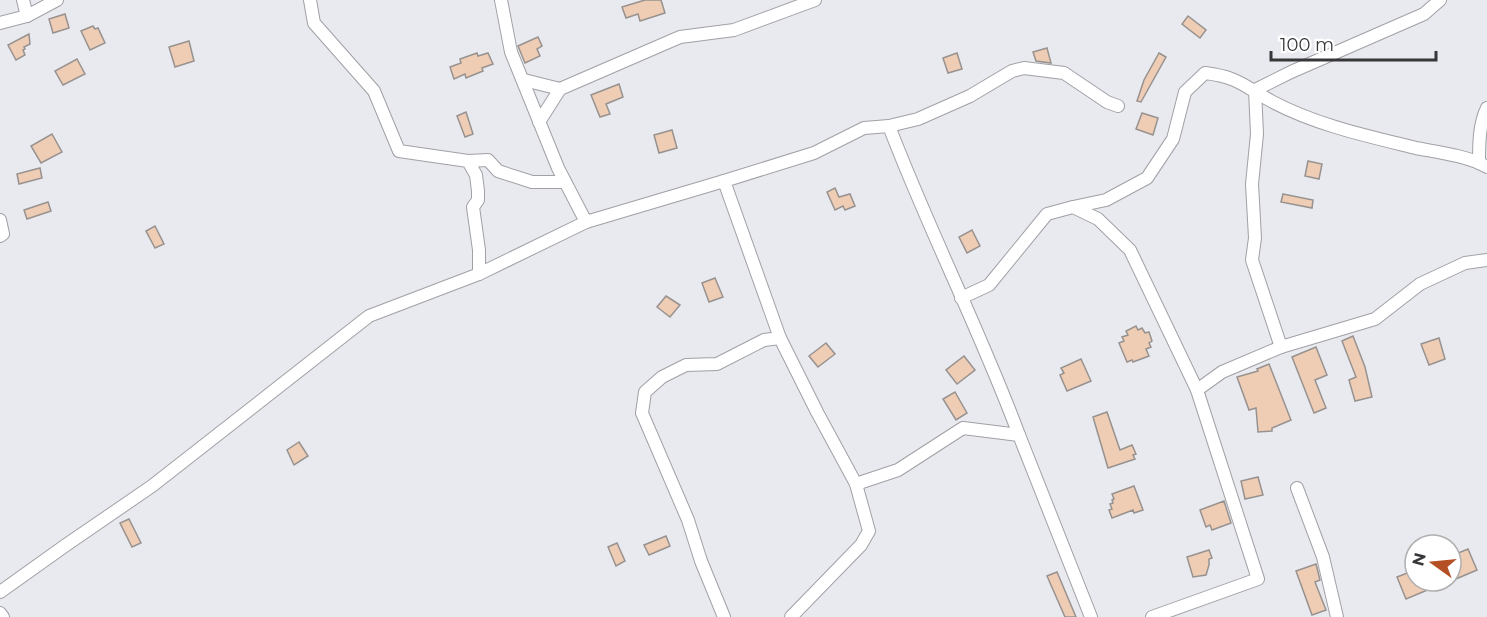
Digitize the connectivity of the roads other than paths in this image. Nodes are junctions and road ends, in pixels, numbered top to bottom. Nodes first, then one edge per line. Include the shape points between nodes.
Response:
1 (23, 0) edge
2 (57, 0) edge
3 (310, 0) edge
4 (501, 0) edge
5 (815, 0) edge
6 (1440, 0) edge
7 (27, 16) junction
8 (0, 23) edge
9 (524, 80) junction
10 (560, 89) junction
11 (1255, 90) junction
12 (1118, 106) dead end
13 (1487, 108) edge
14 (539, 122) junction
15 (889, 126) junction
16 (468, 161) junction
17 (1483, 165) edge
18 (724, 180) junction
19 (565, 182) junction
20 (1106, 200) junction
21 (1072, 207) junction
22 (1098, 219) junction
23 (0, 220) edge
24 (586, 222) junction
25 (0, 236) edge
26 (1487, 260) edge
27 (478, 274) junction
28 (961, 298) junction
29 (780, 338) junction
30 (1281, 347) junction
31 (1197, 390) junction
32 (1018, 435) junction
33 (856, 484) junction
34 (1297, 488) dead end
35 (0, 592) edge
36 (0, 613) edge
37 (3, 617) edge
38 (724, 617) edge
39 (791, 617) edge
40 (1091, 617) edge
41 (1152, 617) edge
42 (1337, 617) edge

1 - 7 street
2 - 7 street
3 - 16 street via 314,23 374,91 399,151
4 - 9 street via 511,52
5 - 10 street via 734,30 680,37
6 - 11 street via 1424,14
7 - 8 street
9 - 10 street
9 - 14 street
10 - 14 street
11 - 17 street via 1271,101 1332,126
11 - 20 street via 1225,75 1205,73 1185,92 1173,138 1147,178
11 - 30 street via 1252,260
12 - 15 street via 1064,73 1024,68 918,119
13 - 17 street via 1479,144
14 - 19 street
15 - 18 street via 864,128 814,153
15 - 28 street
16 - 19 street via 488,160 498,171 532,182
16 - 27 street via 476,175 478,191 473,207
18 - 24 street
18 - 29 street
19 - 24 street
20 - 21 street
20 - 22 street
21 - 22 street
21 - 28 street via 1047,214 989,285
22 - 31 street via 1130,250
23 - 25 street
24 - 27 street
26 - 30 street via 1465,262 1420,284 1375,319
27 - 35 street via 369,316 152,486
28 - 32 street via 994,369
29 - 33 street
29 - 38 street via 764,340 717,364 686,366 662,377 645,392 642,413
30 - 31 street via 1222,372
31 - 41 street via 1258,579
32 - 33 street via 963,428 898,470
32 - 40 street
33 - 39 street via 869,531 861,545
34 - 42 street via 1323,557
36 - 37 street

